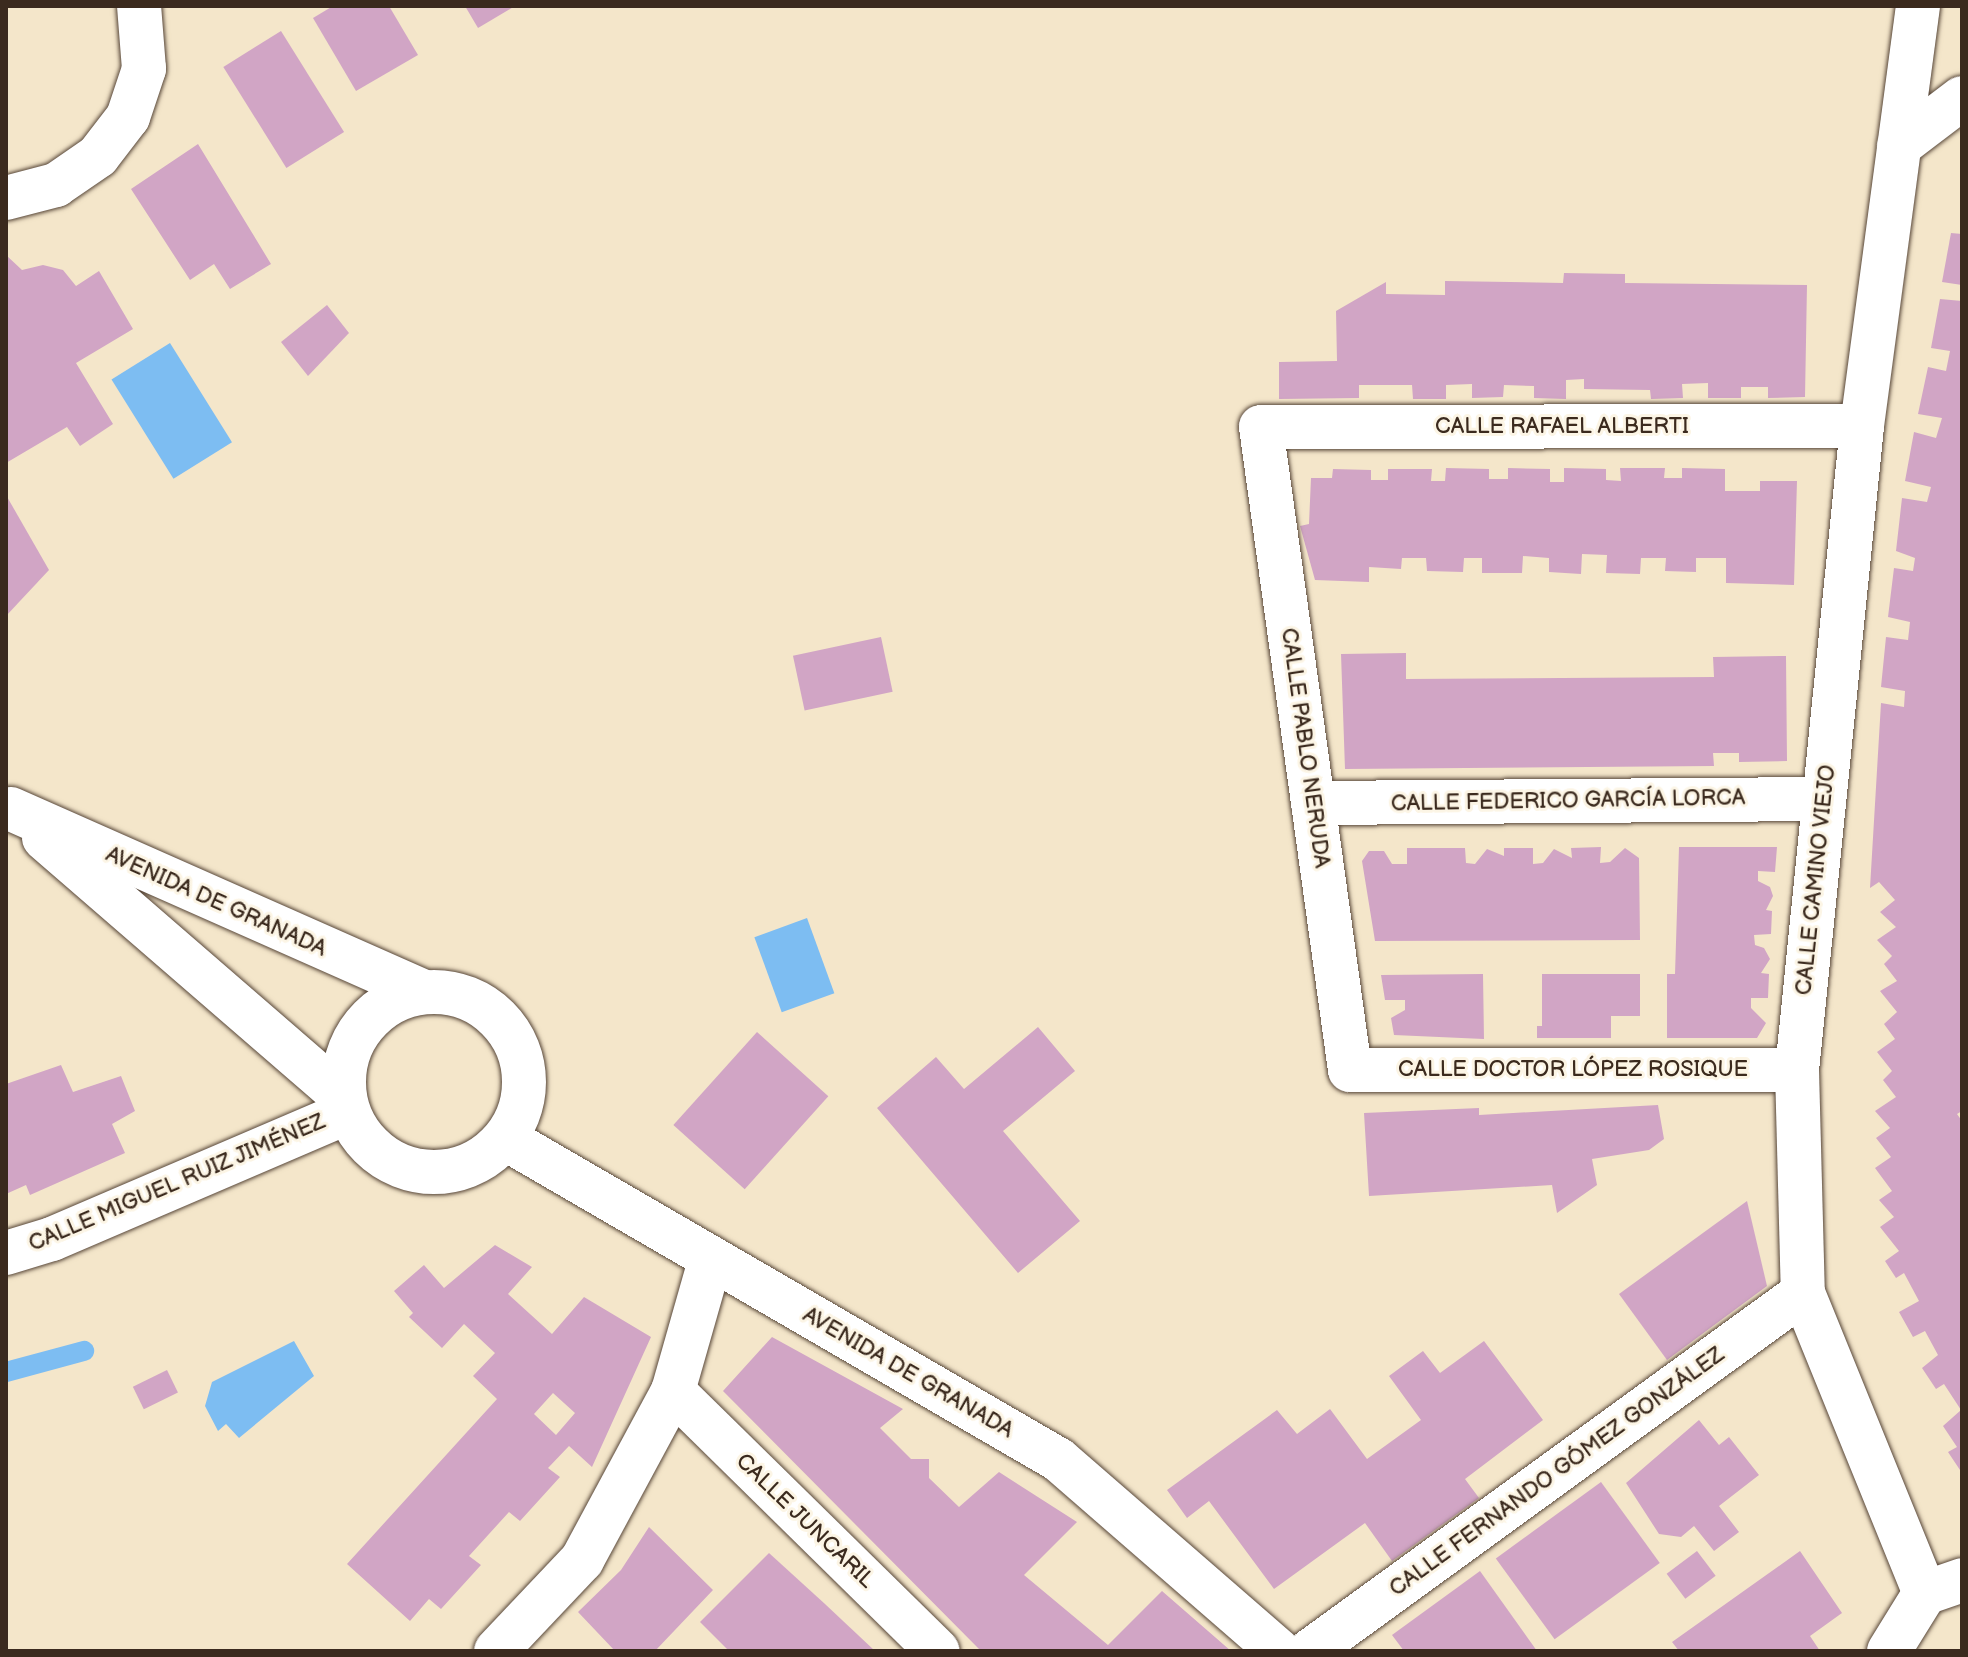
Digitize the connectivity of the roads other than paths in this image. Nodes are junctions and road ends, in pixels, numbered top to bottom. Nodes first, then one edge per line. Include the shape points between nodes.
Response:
1 (1918, 6) edge
2 (149, 10) edge
3 (1962, 98) edge
4 (1899, 146) junction
5 (6, 198) edge
6 (1862, 426) junction
7 (1261, 427) joint
8 (1824, 799) junction
9 (1313, 803) junction
10 (8, 808) edge
11 (423, 992) junction
12 (1350, 1070) joint
13 (1797, 1070) junction
14 (346, 1105) junction
15 (506, 1139) junction
16 (6, 1253) edge
17 (711, 1258) junction
18 (1803, 1293) junction
19 (673, 1391) junction
20 (1944, 1587) edge
21 (496, 1651) edge
22 (938, 1651) edge
23 (1279, 1651) edge
24 (1310, 1651) edge
25 (1889, 1651) edge

1 - 4 street, CALLE CAMINO VIEJO
2 - 5 street via 144,69 128,117 106,146 56,185
3 - 4 street
4 - 6 street, CALLE CAMINO VIEJO
6 - 7 street, CALLE RAFAEL ALBERTI
6 - 8 street, CALLE CAMINO VIEJO
7 - 9 street, CALLE PABLO NERUDA
8 - 9 street, CALLE FEDERICO GARCÍA LORCA
8 - 13 street, CALLE CAMINO VIEJO
9 - 12 street, CALLE PABLO NERUDA
10 - 11 street, AVENIDA DE GRANADA
10 - 14 street, AVENIDA DE GRANADA
11 - 14 street via 405,996 368,1019 352,1042 343,1074
11 - 15 street via 474,1000 498,1018 521,1053 525,1096
12 - 13 street, CALLE DOCTOR LÓPEZ ROSIQUE
13 - 18 street, CALLE CAMINO VIEJO
14 - 15 street via 362,1139 394,1165 426,1173 464,1169
14 - 16 street, CALLE MIGUEL RUIZ JIMÉNEZ via 52,1239
15 - 17 street, AVENIDA DE GRANADA
17 - 19 street
17 - 23 street, AVENIDA DE GRANADA via 1059,1460
18 - 20 street, CALLE CAMINO VIEJO
18 - 24 street, CALLE FERNANDO GÓMEZ GONZÁLEZ
19 - 21 street via 582,1560
19 - 22 street, CALLE JUNCARIL
20 - 25 street via 1902,1624

